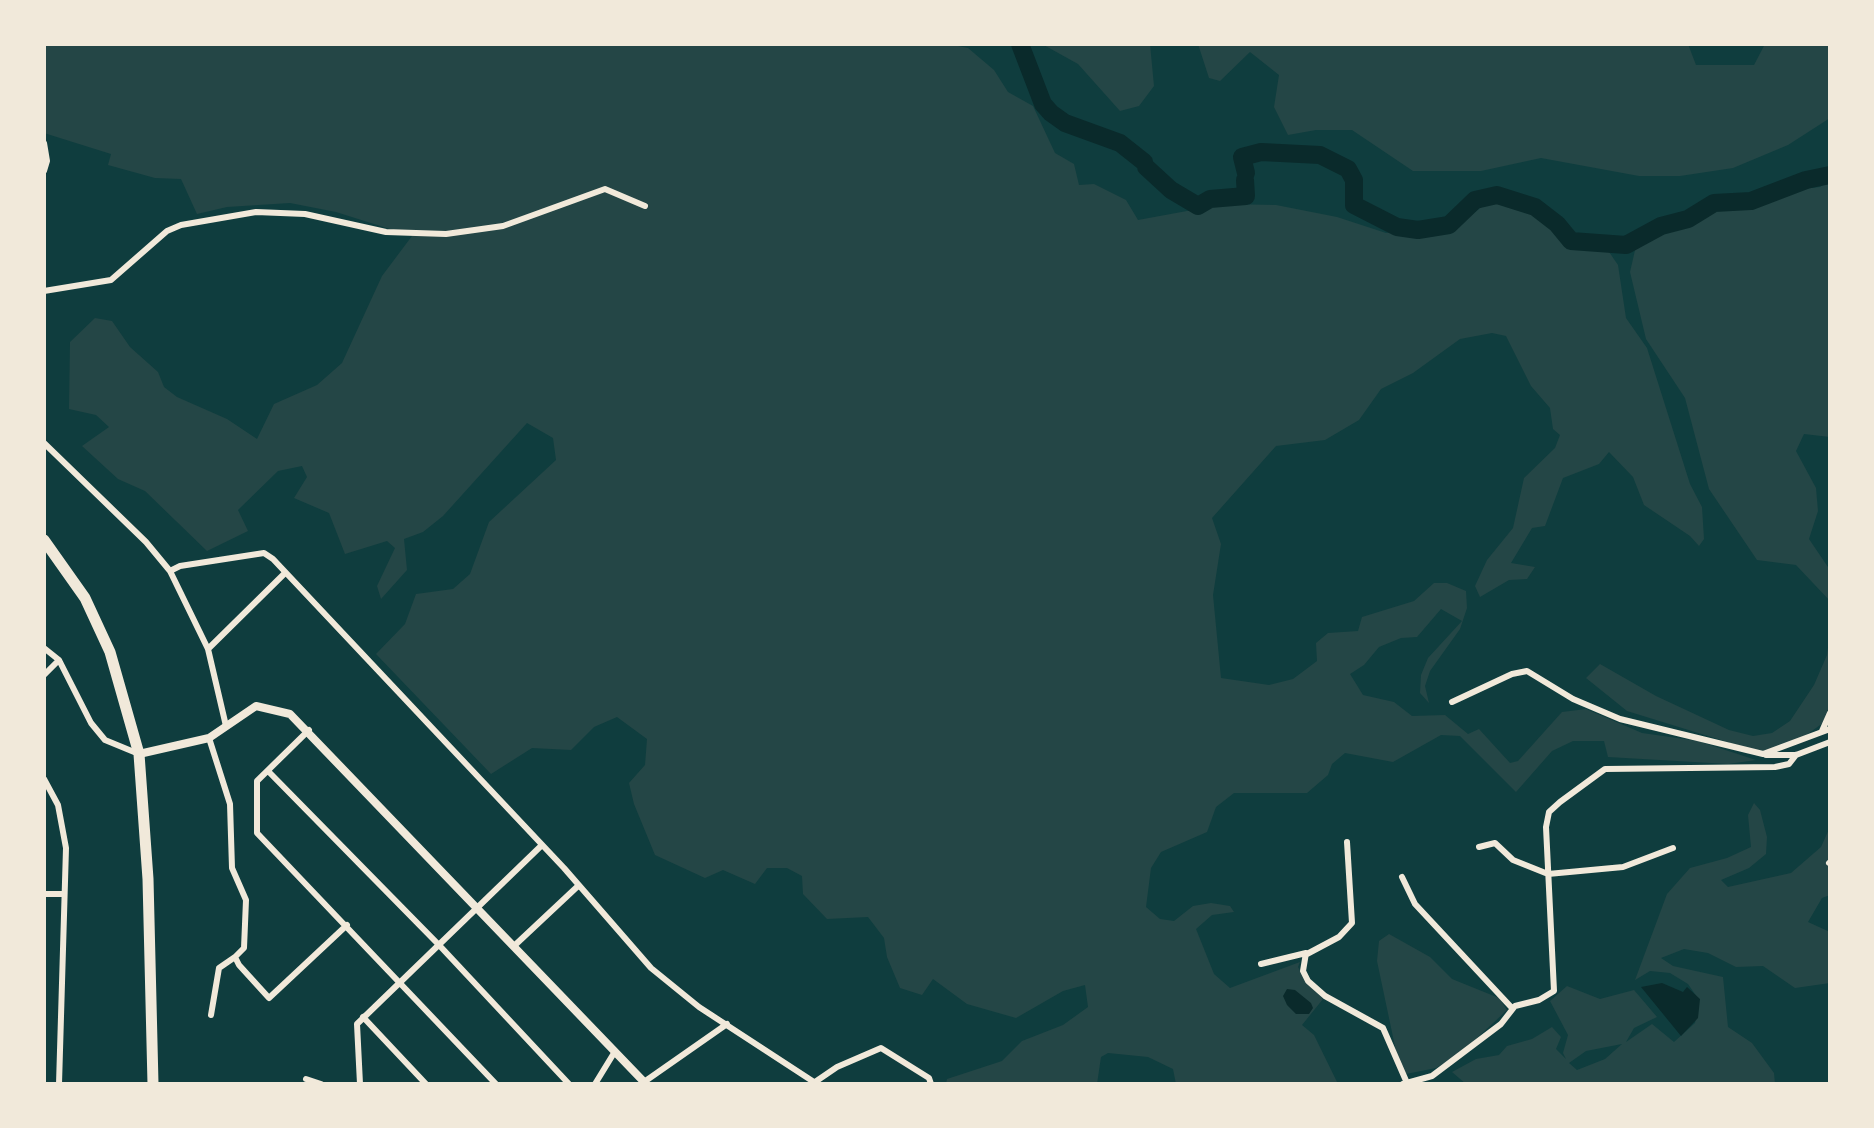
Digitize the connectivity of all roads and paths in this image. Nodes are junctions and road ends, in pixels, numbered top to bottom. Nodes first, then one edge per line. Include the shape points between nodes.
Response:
1 (44, 143) edge
2 (44, 171) edge
3 (645, 206) dead end
4 (44, 291) edge
5 (44, 443) edge
6 (44, 540) edge
7 (170, 571) junction
8 (284, 574) junction
9 (44, 648) edge
10 (208, 649) junction
11 (59, 660) junction
12 (44, 675) edge
13 (1452, 702) dead end
14 (1830, 713) edge
15 (226, 726) junction
16 (1830, 729) edge
17 (309, 730) junction
18 (1822, 731) junction
19 (209, 738) junction
20 (1830, 742) edge
21 (139, 754) junction
22 (1763, 754) junction
23 (1796, 755) junction
24 (268, 771) junction
25 (44, 779) edge
26 (1347, 842) dead end
27 (542, 845) junction
28 (1479, 847) dead end
29 (1673, 848) dead end
30 (1548, 874) junction
31 (1402, 877) dead end
32 (578, 886) junction
33 (44, 894) edge
34 (63, 894) junction
35 (478, 907) junction
36 (347, 925) junction
37 (439, 945) junction
38 (514, 946) junction
39 (1307, 954) junction
40 (235, 957) junction
41 (1261, 964) dead end
42 (401, 981) junction
43 (1512, 1008) junction
44 (211, 1015) dead end
45 (363, 1017) junction
46 (727, 1024) junction
47 (614, 1053) junction
48 (306, 1079) dead end
49 (645, 1083) edge
50 (816, 1083) edge
51 (1405, 1083) edge
52 (59, 1084) edge
53 (153, 1084) edge
54 (321, 1084) edge
55 (360, 1084) edge
56 (426, 1084) edge
57 (496, 1084) edge
58 (569, 1084) edge
59 (595, 1084) edge
60 (931, 1084) edge

1 - 2 street
3 - 4 street via 605,189 503,226 446,234 386,232 305,214 256,212 181,225 111,280
5 - 7 street
6 - 21 highway via 85,598 104,639
7 - 8 street via 264,553
7 - 10 street
8 - 10 street
8 - 27 street
9 - 11 street
10 - 15 street
11 - 12 street
11 - 21 street via 105,740
13 - 22 street via 1527,671 1620,719
14 - 18 street
15 - 17 street via 256,706 290,714
15 - 19 street
16 - 18 street
17 - 24 street
17 - 35 street
18 - 22 street
19 - 21 street
19 - 40 street via 230,804 232,868 246,900 244,948
20 - 23 street
21 - 53 highway
22 - 23 street
23 - 30 street via 1789,764 1775,767 1605,769 1549,812
24 - 36 street via 257,781 257,833
24 - 37 street
25 - 34 street via 63,826
26 - 39 street via 1352,923 1339,937
27 - 32 street
27 - 35 street
28 - 30 street via 1495,843 1513,860
29 - 30 street via 1623,867
30 - 43 street via 1556,987 1551,995
31 - 43 street via 1415,904
32 - 38 street
32 - 46 street via 671,987
33 - 34 street
34 - 52 street
35 - 37 street
35 - 38 street
36 - 40 street via 269,998
36 - 42 street
37 - 42 street
37 - 58 street
38 - 47 street
39 - 41 street
39 - 51 street via 1303,971 1308,981 1383,1028
40 - 44 street via 219,968
42 - 45 street
42 - 57 street
43 - 51 street via 1501,1024 1432,1076
45 - 55 street via 357,1024
45 - 56 street
46 - 49 street
46 - 50 street
47 - 49 street
47 - 59 street
48 - 54 street
50 - 60 street via 837,1067 881,1048

